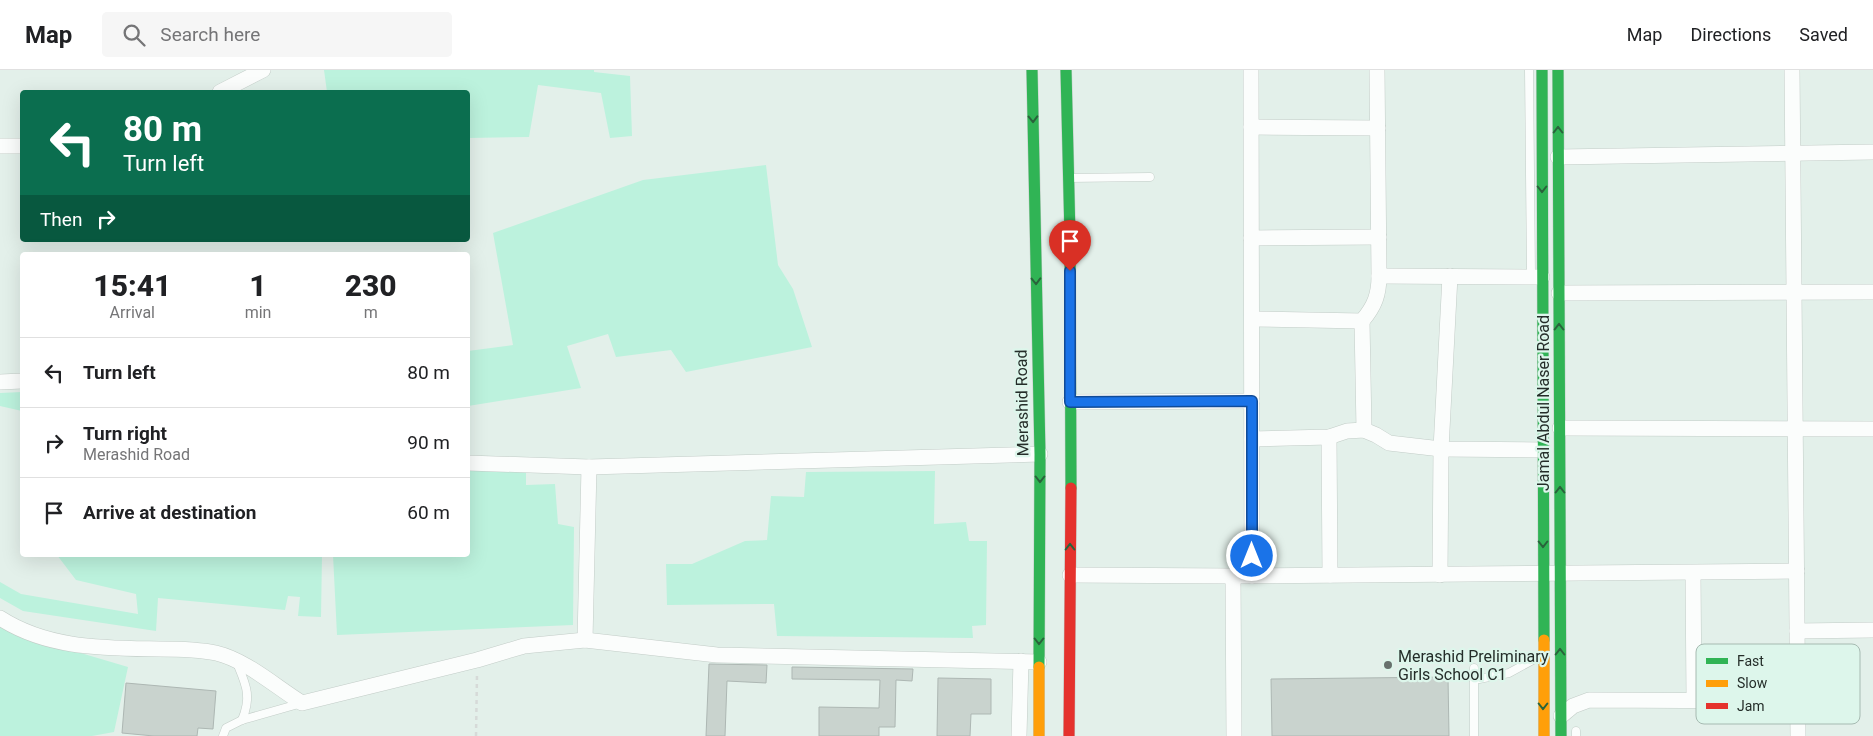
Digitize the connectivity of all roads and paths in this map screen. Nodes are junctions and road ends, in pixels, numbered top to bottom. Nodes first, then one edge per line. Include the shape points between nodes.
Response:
1 (263, 70) edge
2 (1032, 70) edge
3 (1066, 70) edge
4 (1251, 70) edge
5 (1377, 70) edge
6 (1530, 70) edge
7 (1542, 70) edge
8 (1558, 70) edge
9 (1792, 70) edge
10 (224, 90) edge
11 (1251, 127) junction
12 (1378, 128) junction
13 (0, 146) edge
14 (20, 146) edge
15 (1873, 152) edge
16 (1793, 153) junction
17 (1558, 157) junction
18 (1150, 177) dead end
19 (1069, 178) junction
20 (1379, 237) junction
21 (1251, 238) junction
22 (1379, 276) junction
23 (1450, 276) junction
24 (1537, 277) junction
25 (1794, 292) junction
26 (1873, 292) edge
27 (1559, 293) junction
28 (1252, 319) junction
29 (1362, 320) junction
30 (20, 381) edge
31 (0, 382) edge
32 (1252, 401) junction
33 (1070, 402) junction
34 (1560, 428) junction
35 (1796, 428) junction
36 (1873, 429) edge
37 (1364, 430) junction
38 (1329, 437) junction
39 (1252, 439) junction
40 (1441, 449) junction
41 (1543, 450) junction
42 (1040, 454) junction
43 (470, 463) edge
44 (589, 467) junction
45 (1797, 571) junction
46 (1693, 572) junction
47 (1543, 573) junction
48 (1560, 574) junction
49 (1070, 575) junction
50 (1440, 575) junction
51 (1233, 576) junction
52 (1252, 576) junction
53 (1330, 576) junction
54 (0, 618) edge
55 (1873, 630) edge
56 (1797, 631) junction
57 (585, 640) junction
58 (1797, 644) edge
59 (1543, 654) junction
60 (477, 660) junction
61 (236, 661) junction
62 (1021, 661) junction
63 (1039, 662) junction
64 (1474, 668) dead end
65 (1474, 680) junction
66 (1560, 683) junction
67 (1589, 700) junction
68 (1694, 700) joint
69 (302, 703) junction
70 (1561, 716) junction
71 (242, 720) junction
72 (223, 736) edge
73 (476, 736) edge
74 (1018, 736) edge
75 (1039, 736) edge
76 (1069, 736) edge
77 (1234, 736) edge
78 (1474, 736) edge
79 (1544, 736) edge
80 (1561, 736) edge

1 - 10 street
2 -> 42 street, Merashid Road
3 - 19 street
4 - 11 street
5 - 12 street
6 - 24 lane
7 -> 24 street, Jamal Abdul Naser Road
17 -> 8 street, Jamal Abdul Naser Road
9 - 16 street
11 - 12 street
11 - 21 street
12 - 20 street
13 - 14 street
15 - 16 street
16 - 17 street
16 - 25 street
17 - 27 street, Jamal Abdul Naser Road
18 - 19 lane
19 - 33 street
20 - 21 street
20 - 22 street
21 - 28 street
22 - 23 street
22 - 29 street via 1375,303
23 - 24 street
23 - 40 street
24 - 41 street, Jamal Abdul Naser Road
25 - 26 street
25 - 27 street
25 - 35 street
34 -> 27 street, Jamal Abdul Naser Road
28 - 29 street
28 - 32 street
29 - 37 street
30 - 31 street
32 - 33 street
32 - 39 street
49 -> 33 street
34 - 35 street
48 -> 34 street, Jamal Abdul Naser Road
35 - 36 street
35 - 45 street
37 - 38 street
37 - 40 street via 1389,443
38 - 39 street
38 - 53 street
39 - 52 street
40 - 41 street
40 - 50 street
41 -> 47 street, Jamal Abdul Naser Road
42 - 44 street
42 -> 63 street, Merashid Road
43 - 44 street
44 - 57 street
45 - 46 street
45 - 56 street
46 - 48 street
46 - 68 street
47 - 48 street
47 - 50 street
47 - 59 street, Jamal Abdul Naser Road
66 -> 48 street, Jamal Abdul Naser Road
49 - 51 street
49 - 76 street
50 - 53 street
51 - 52 street
51 - 77 street
52 - 53 street
54 - 61 street via 33,634 65,643 191,650
55 - 56 street
56 - 58 street
57 - 60 street via 524,646
57 - 62 street via 717,655
59 - 65 lane via 1509,673
59 -> 79 street, Jamal Abdul Naser Road
60 - 69 street
60 - 73 path
61 - 69 street
61 - 71 lane via 248,697
62 - 63 street
62 - 74 street
63 - 75 street, Merashid Road
64 - 65 lane
65 - 78 lane
66 - 67 street via 1565,689
66 - 70 street, Jamal Abdul Naser Road
67 - 68 street
67 - 70 street via 1573,706
69 - 71 lane
70 - 80 street, Jamal Abdul Naser Road
71 - 72 lane via 226,728

